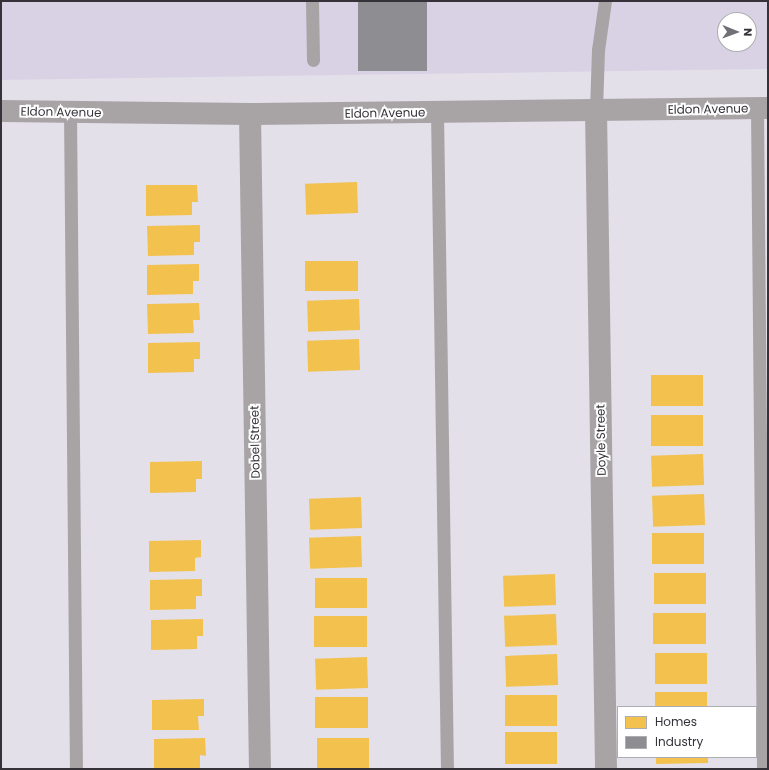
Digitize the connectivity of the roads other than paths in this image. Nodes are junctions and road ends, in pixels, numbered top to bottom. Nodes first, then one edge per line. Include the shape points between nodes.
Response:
1 (312, 1) edge
2 (605, 1) edge
3 (313, 60) dead end
4 (762, 108) edge
5 (596, 110) junction
6 (1, 111) edge
7 (70, 112) junction
8 (437, 112) junction
9 (250, 114) junction
10 (76, 769) edge
11 (260, 769) edge
12 (447, 769) edge
13 (606, 769) edge
14 (763, 769) edge

1 - 3 lane
2 - 5 lane via 598,50
4 - 5 street, Eldon Avenue
4 - 14 lane
5 - 8 street, Eldon Avenue
5 - 13 street, Doyle Street
6 - 7 street, Eldon Avenue
7 - 9 street, Eldon Avenue
7 - 10 lane
8 - 9 street, Eldon Avenue
8 - 12 lane
9 - 11 street, Dobel Street

